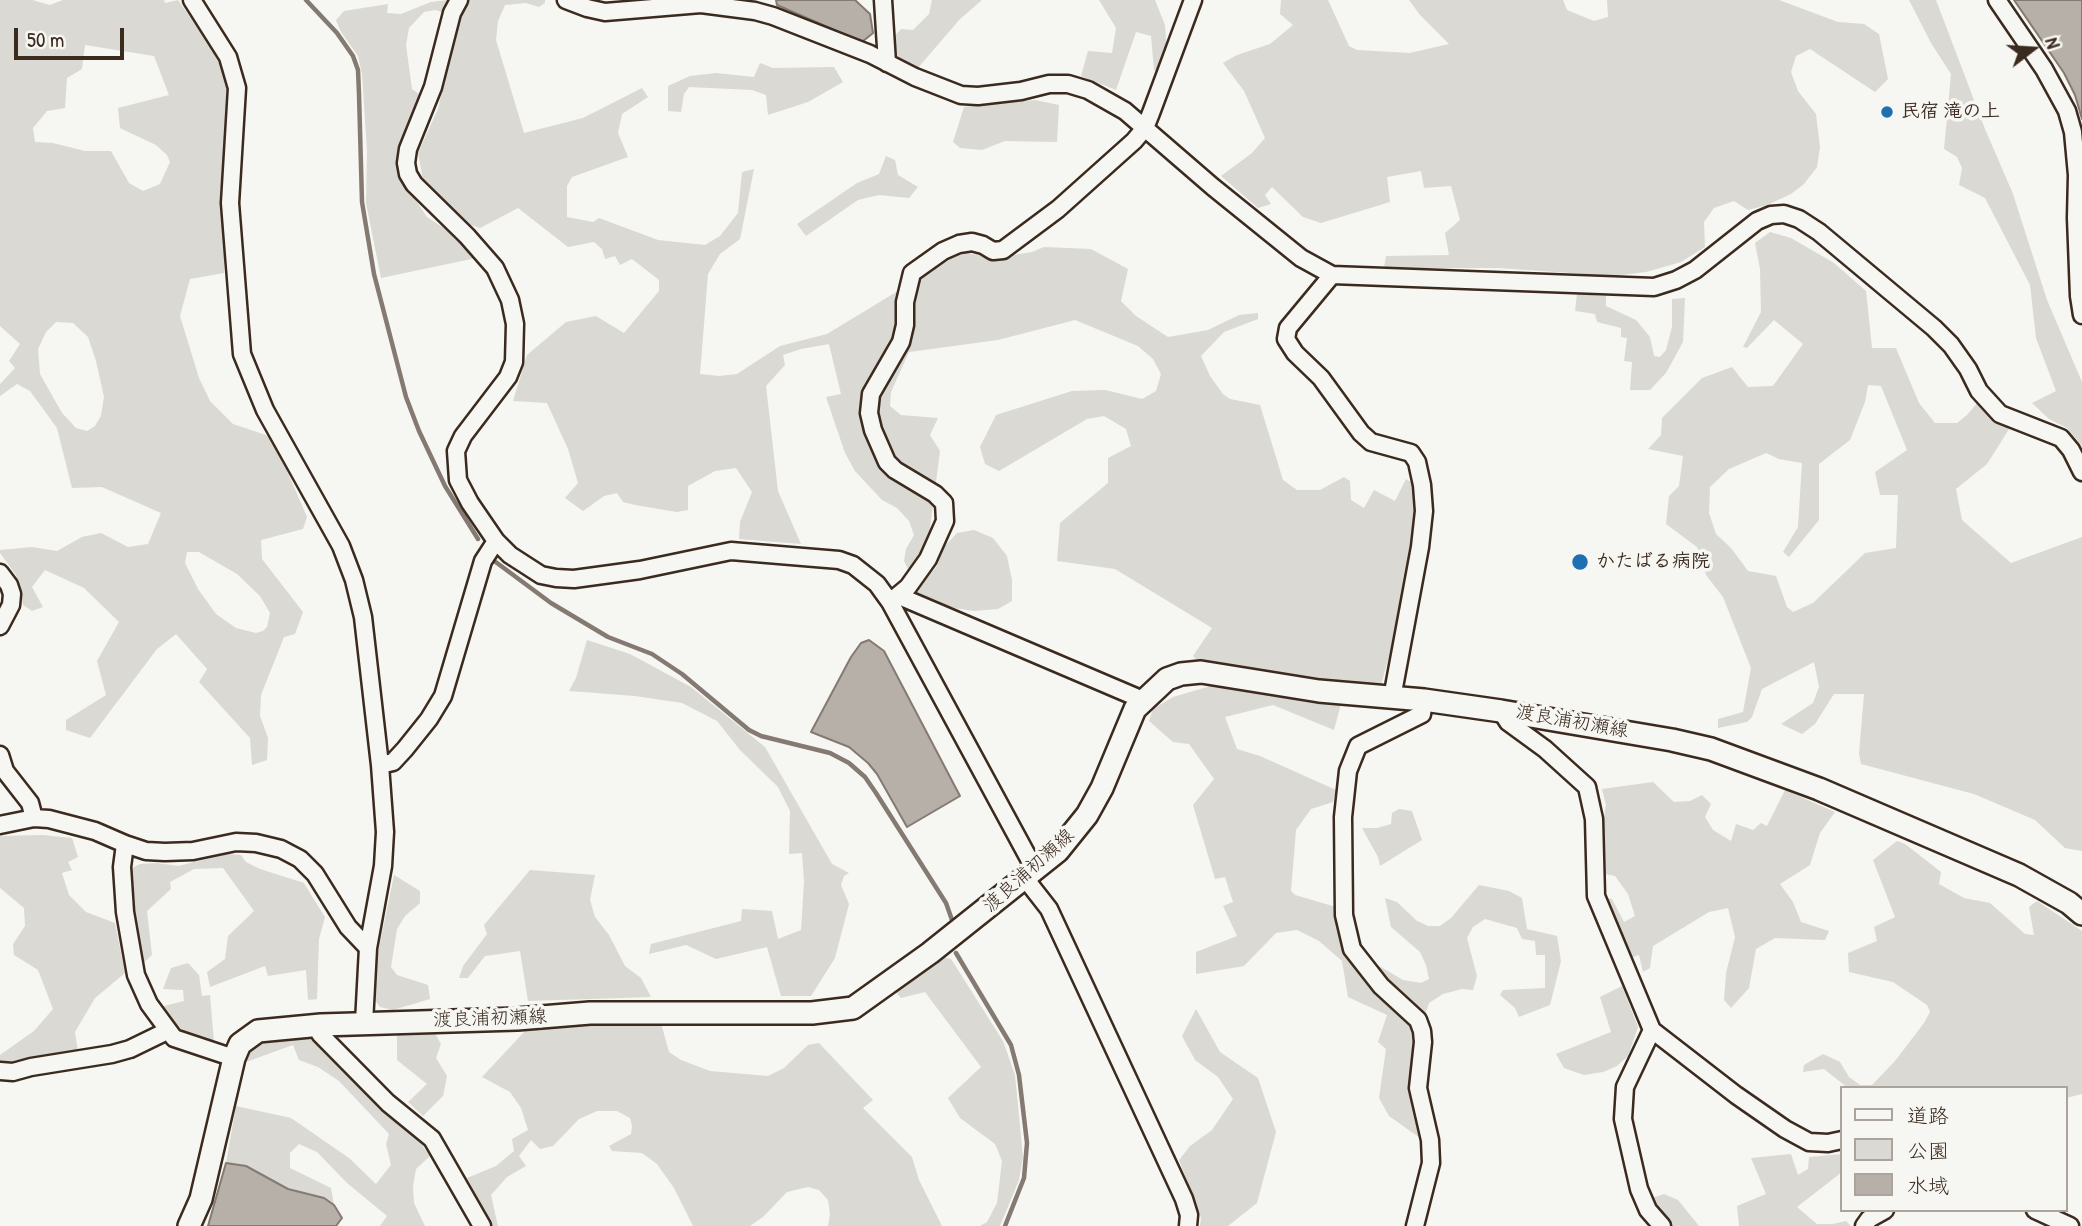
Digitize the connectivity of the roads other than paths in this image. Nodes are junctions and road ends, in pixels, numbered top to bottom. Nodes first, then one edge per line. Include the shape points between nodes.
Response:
1 (192, 0) edge
2 (459, 0) edge
3 (566, 0) edge
4 (883, 0) edge
5 (1193, 0) edge
6 (1997, 0) edge
7 (887, 63) junction
8 (1145, 128) junction
9 (1332, 275) junction
10 (2082, 315) edge
11 (2082, 472) edge
12 (496, 541) junction
13 (0, 573) edge
14 (895, 599) junction
15 (0, 626) edge
16 (1392, 698) junction
17 (1143, 700) junction
18 (1424, 700) junction
19 (1501, 710) junction
20 (0, 755) edge
21 (380, 765) junction
22 (34, 818) junction
23 (0, 825) edge
24 (125, 844) junction
25 (1029, 873) junction
26 (2082, 914) edge
27 (368, 947) junction
28 (364, 1023) junction
29 (321, 1025) junction
30 (1653, 1030) junction
31 (167, 1031) junction
32 (234, 1058) junction
33 (6, 1071) edge
34 (0, 1086) edge
35 (1840, 1140) edge
36 (1881, 1212) edge
37 (2039, 1212) edge
38 (189, 1226) edge
39 (482, 1226) edge
40 (1188, 1226) edge
41 (1415, 1226) edge
42 (1662, 1226) edge
43 (1864, 1226) edge
44 (2070, 1226) edge

1 - 21 street via 228,57 237,88 230,203 242,354 265,410 341,546 354,580 363,617
2 - 12 street via 406,163 414,184 495,268 510,300 514,362 456,451 458,480
3 - 7 street via 605,12 701,4 755,11
4 - 7 street
5 - 8 street
6 - 10 street via 2044,69 2073,132
7 - 8 street via 961,95 1068,84 1107,100
8 - 9 street via 1301,257
8 - 14 street via 1058,209 1003,250 972,242 959,244 912,273 901,342 872,394 869,413 887,462 935,494 946,512 928,559
9 - 11 street via 1654,287 1695,270 1757,221 1784,214 1819,232 1934,328 2000,414 2061,438
9 - 16 street via 1288,328 1286,339 1361,433 1371,442 1411,453 1422,485 1420,547
12 - 14 street via 541,575 574,579 731,551 839,560 868,575
12 - 21 street via 483,561 443,696 405,749 393,762
13 - 15 street via 12,594
14 - 17 street
14 - 25 street
16 - 17 main road, 渡良浦初瀬線 via 1201,672 1167,679
16 - 18 main road, 渡良浦初瀬線
17 - 25 main road, 渡良浦初瀬線 via 1087,815 1058,850
18 - 19 main road, 渡良浦初瀬線
18 - 41 street via 1422,714 1358,746 1348,771 1343,817 1344,915 1352,949 1381,986 1418,1020 1422,1031 1418,1088 1431,1163
19 - 26 main road, 渡良浦初瀬線 via 1711,749 1819,789 2019,875
19 - 30 street via 1508,722 1587,787 1594,819 1595,896
20 - 22 street via 5,771 30,803
21 - 27 street via 383,866
22 - 23 street
22 - 24 street via 95,831
24 - 27 street via 165,852 236,842 281,849 315,874 348,928
24 - 31 street via 122,867 131,954 149,1004
25 - 28 main road, 渡良浦初瀬線 via 877,992 838,1012 590,1013
25 - 40 street via 1184,1199
27 - 28 street
28 - 29 main road, 渡良浦初瀬線
29 - 32 main road, 渡良浦初瀬線 via 258,1031 240,1044
29 - 39 street via 320,1034 432,1139
30 - 35 street via 1785,1129 1809,1142
30 - 42 street via 1625,1087 1623,1119 1639,1189
31 - 32 street via 191,1045
31 - 33 street via 112,1054
32 - 38 main road, 渡良浦初瀬線 via 205,1186
33 - 34 street
36 - 43 street
37 - 44 street

